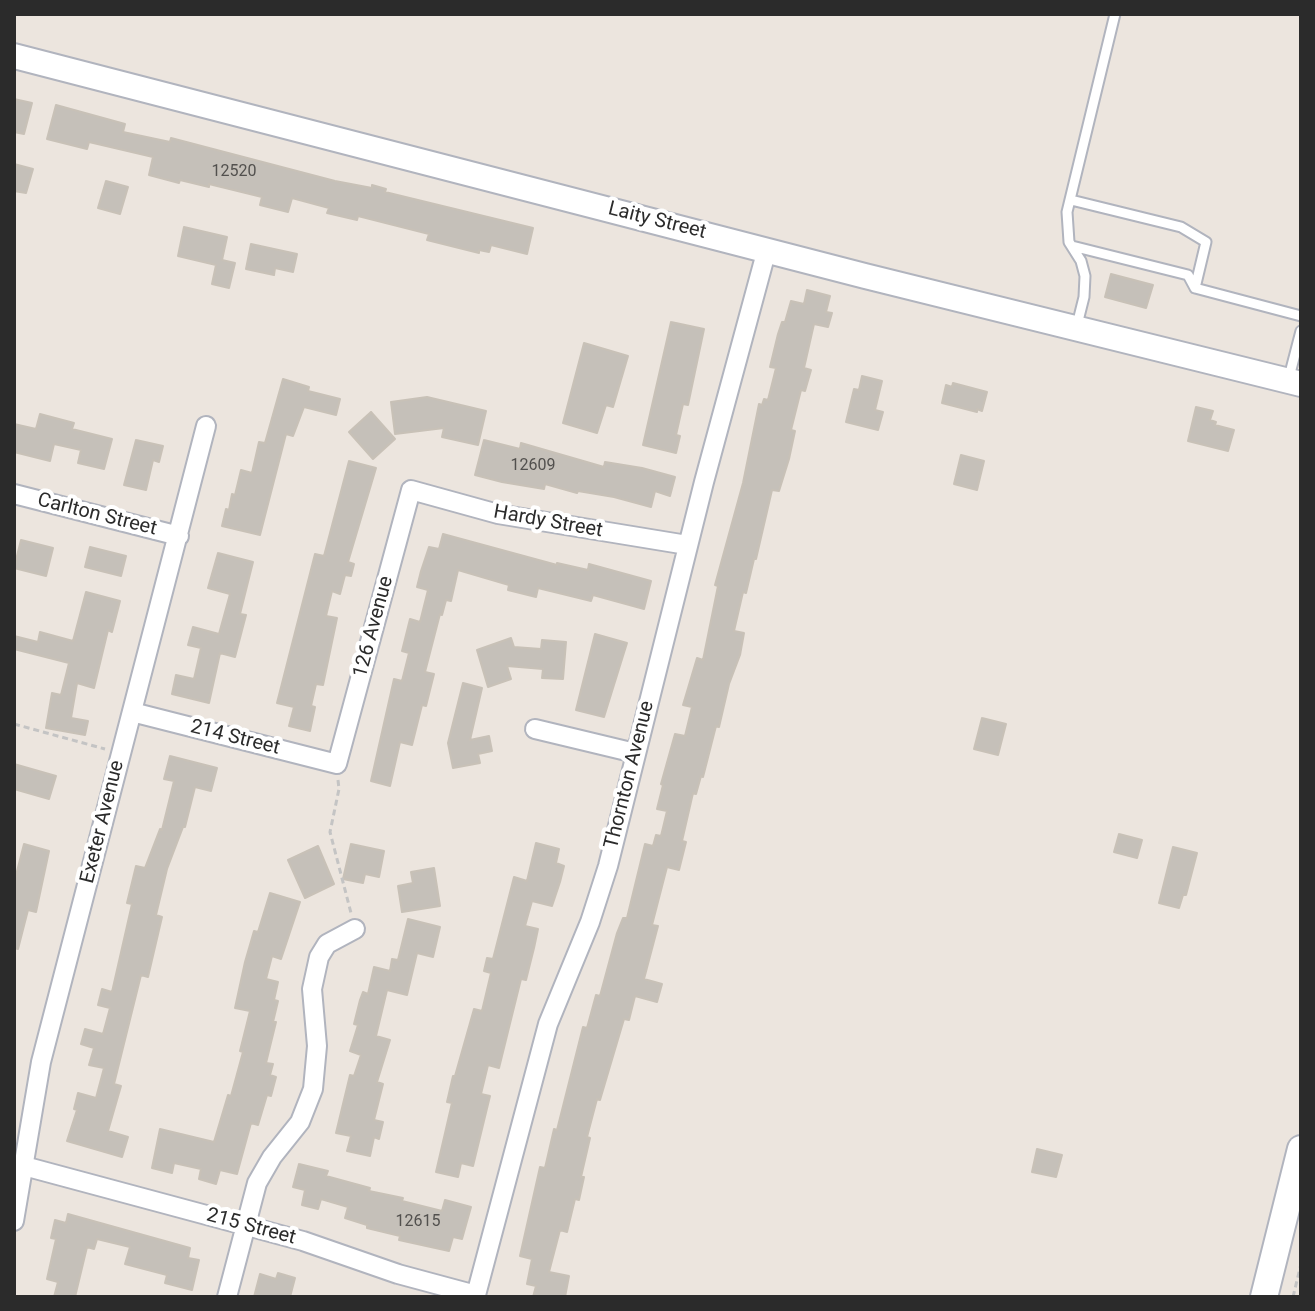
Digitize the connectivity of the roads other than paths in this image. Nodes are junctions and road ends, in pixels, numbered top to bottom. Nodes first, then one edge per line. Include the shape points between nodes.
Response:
1 (1115, 14) edge
2 (14, 56) edge
3 (1071, 200) junction
4 (1072, 246) junction
5 (767, 249) junction
6 (1195, 288) junction
7 (1301, 316) edge
8 (1076, 328) junction
9 (1301, 331) edge
10 (1295, 382) edge
11 (206, 426) dead end
12 (411, 490) joint
13 (14, 494) edge
14 (179, 536) junction
15 (687, 545) junction
16 (132, 712) junction
17 (535, 729) dead end
18 (635, 753) junction
19 (337, 764) joint
20 (355, 929) road end
21 (1301, 1149) edge
22 (24, 1166) junction
23 (14, 1221) edge
24 (244, 1225) junction
25 (476, 1295) joint
26 (227, 1297) edge
27 (1264, 1297) edge

1 - 3 lane
2 - 5 street, Laity Street
3 - 4 lane via 1067,212
3 - 6 lane via 1181,227 1206,242
4 - 6 lane via 1188,275
4 - 8 lane via 1085,276
5 - 8 street, Laity Street
5 - 15 street, Thornton Avenue
6 - 7 lane
8 - 10 street, Laity Street
9 - 10 lane
11 - 14 street, Exeter Avenue
12 - 15 street, Hardy Street via 498,514
12 - 19 street, 126 Avenue
13 - 14 street, Carlton Street
14 - 16 street, Exeter Avenue
15 - 18 street, Thornton Avenue
16 - 19 street, 214 Street
16 - 22 street, Exeter Avenue via 41,1062
17 - 18 street
18 - 25 street, Thornton Avenue via 603,883 548,1024
20 - 24 street via 327,944 319,957 312,989 317,1058 313,1089 300,1122 257,1183
21 - 27 main road
22 - 23 street, Exeter Avenue
22 - 24 street, 215 Street
24 - 25 street, 215 Street
24 - 26 street

